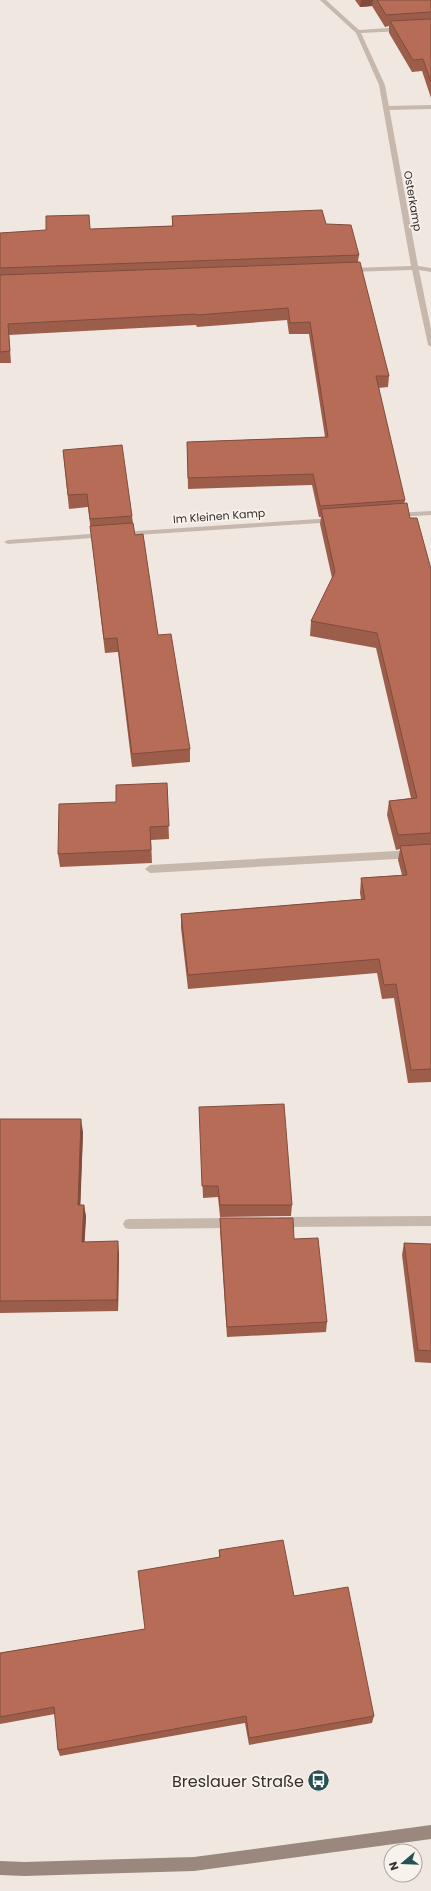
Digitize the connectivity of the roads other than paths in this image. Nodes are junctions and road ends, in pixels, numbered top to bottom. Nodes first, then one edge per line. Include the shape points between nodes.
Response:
1 (323, 0) edge
2 (409, 28) edge
3 (358, 32) junction
4 (431, 107) edge
5 (386, 108) junction
6 (415, 268) junction
7 (343, 270) edge
8 (431, 270) edge
9 (431, 346) edge
10 (431, 513) edge
11 (392, 516) edge
12 (345, 519) edge
13 (8, 542) dead end
14 (431, 853) edge
15 (150, 869) edge
16 (431, 1221) edge
17 (248, 1223) edge
18 (272, 1223) edge
19 (129, 1224) dead end
20 (431, 1832) edge
21 (0, 1868) edge

1 - 3 street, Osterkamp
2 - 3 street
3 - 5 street, Osterkamp via 382,85
4 - 5 street
5 - 6 street, Osterkamp
6 - 7 street
6 - 8 street
6 - 9 street, Osterkamp
10 - 11 street
12 - 13 street, Im Kleinen Kamp
14 - 15 street
16 - 18 street
17 - 19 street
20 - 21 street via 194,1864

